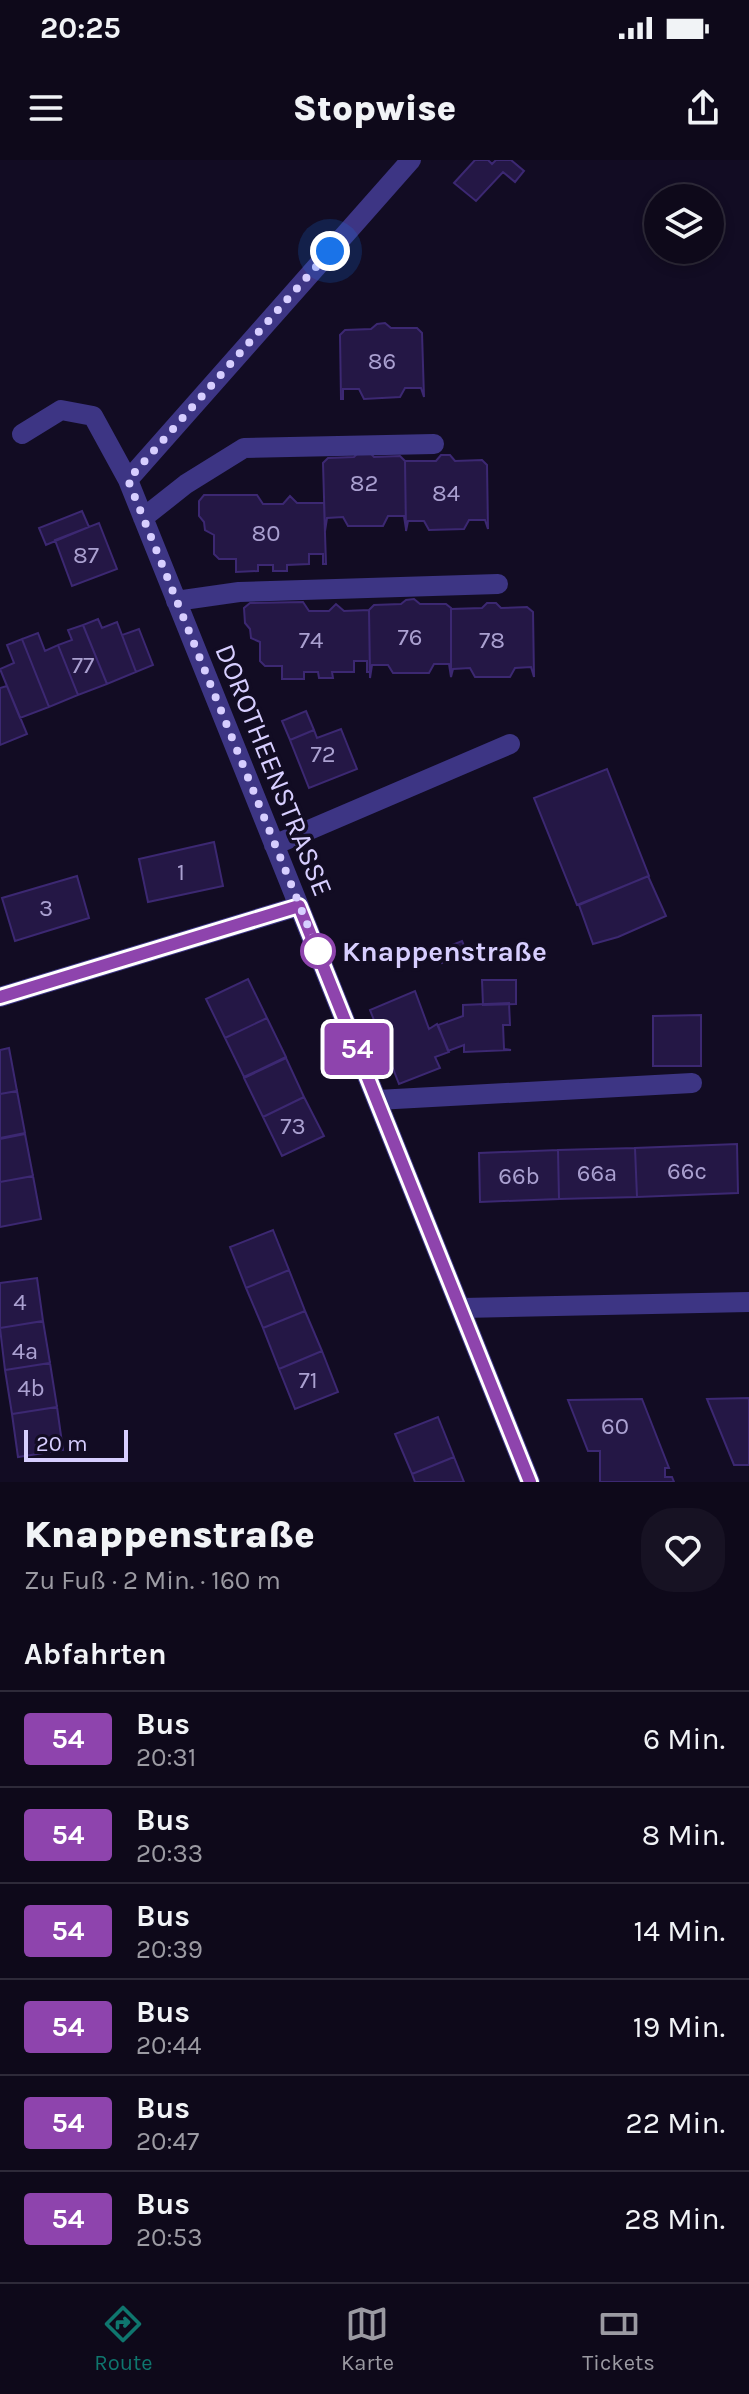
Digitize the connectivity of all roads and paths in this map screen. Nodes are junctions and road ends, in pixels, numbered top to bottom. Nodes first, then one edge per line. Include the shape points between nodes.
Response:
1 (411, 160) edge
2 (22, 434) dead end
3 (434, 444) dead end
4 (128, 480) junction
5 (143, 518) junction
6 (498, 584) dead end
7 (176, 601) junction
8 (510, 744) dead end
9 (274, 845) junction
10 (299, 906) junction
11 (0, 997) edge
12 (692, 1083) dead end
13 (377, 1100) junction
14 (749, 1302) edge
15 (462, 1308) junction
16 (530, 1482) edge

1 - 4 street
2 - 4 street, DOROTHEENSTRASSE via 61,410 93,416
3 - 5 street via 244,448
4 - 5 street, DOROTHEENSTRASSE
5 - 7 street, DOROTHEENSTRASSE
6 - 7 street via 239,592
7 - 9 street, DOROTHEENSTRASSE
8 - 9 street
9 - 10 street, DOROTHEENSTRASSE
10 - 11 street
10 - 13 street, DOROTHEENSTRASSE
12 - 13 street
13 - 15 street, DOROTHEENSTRASSE
14 - 15 street
15 - 16 street, DOROTHEENSTRASSE

